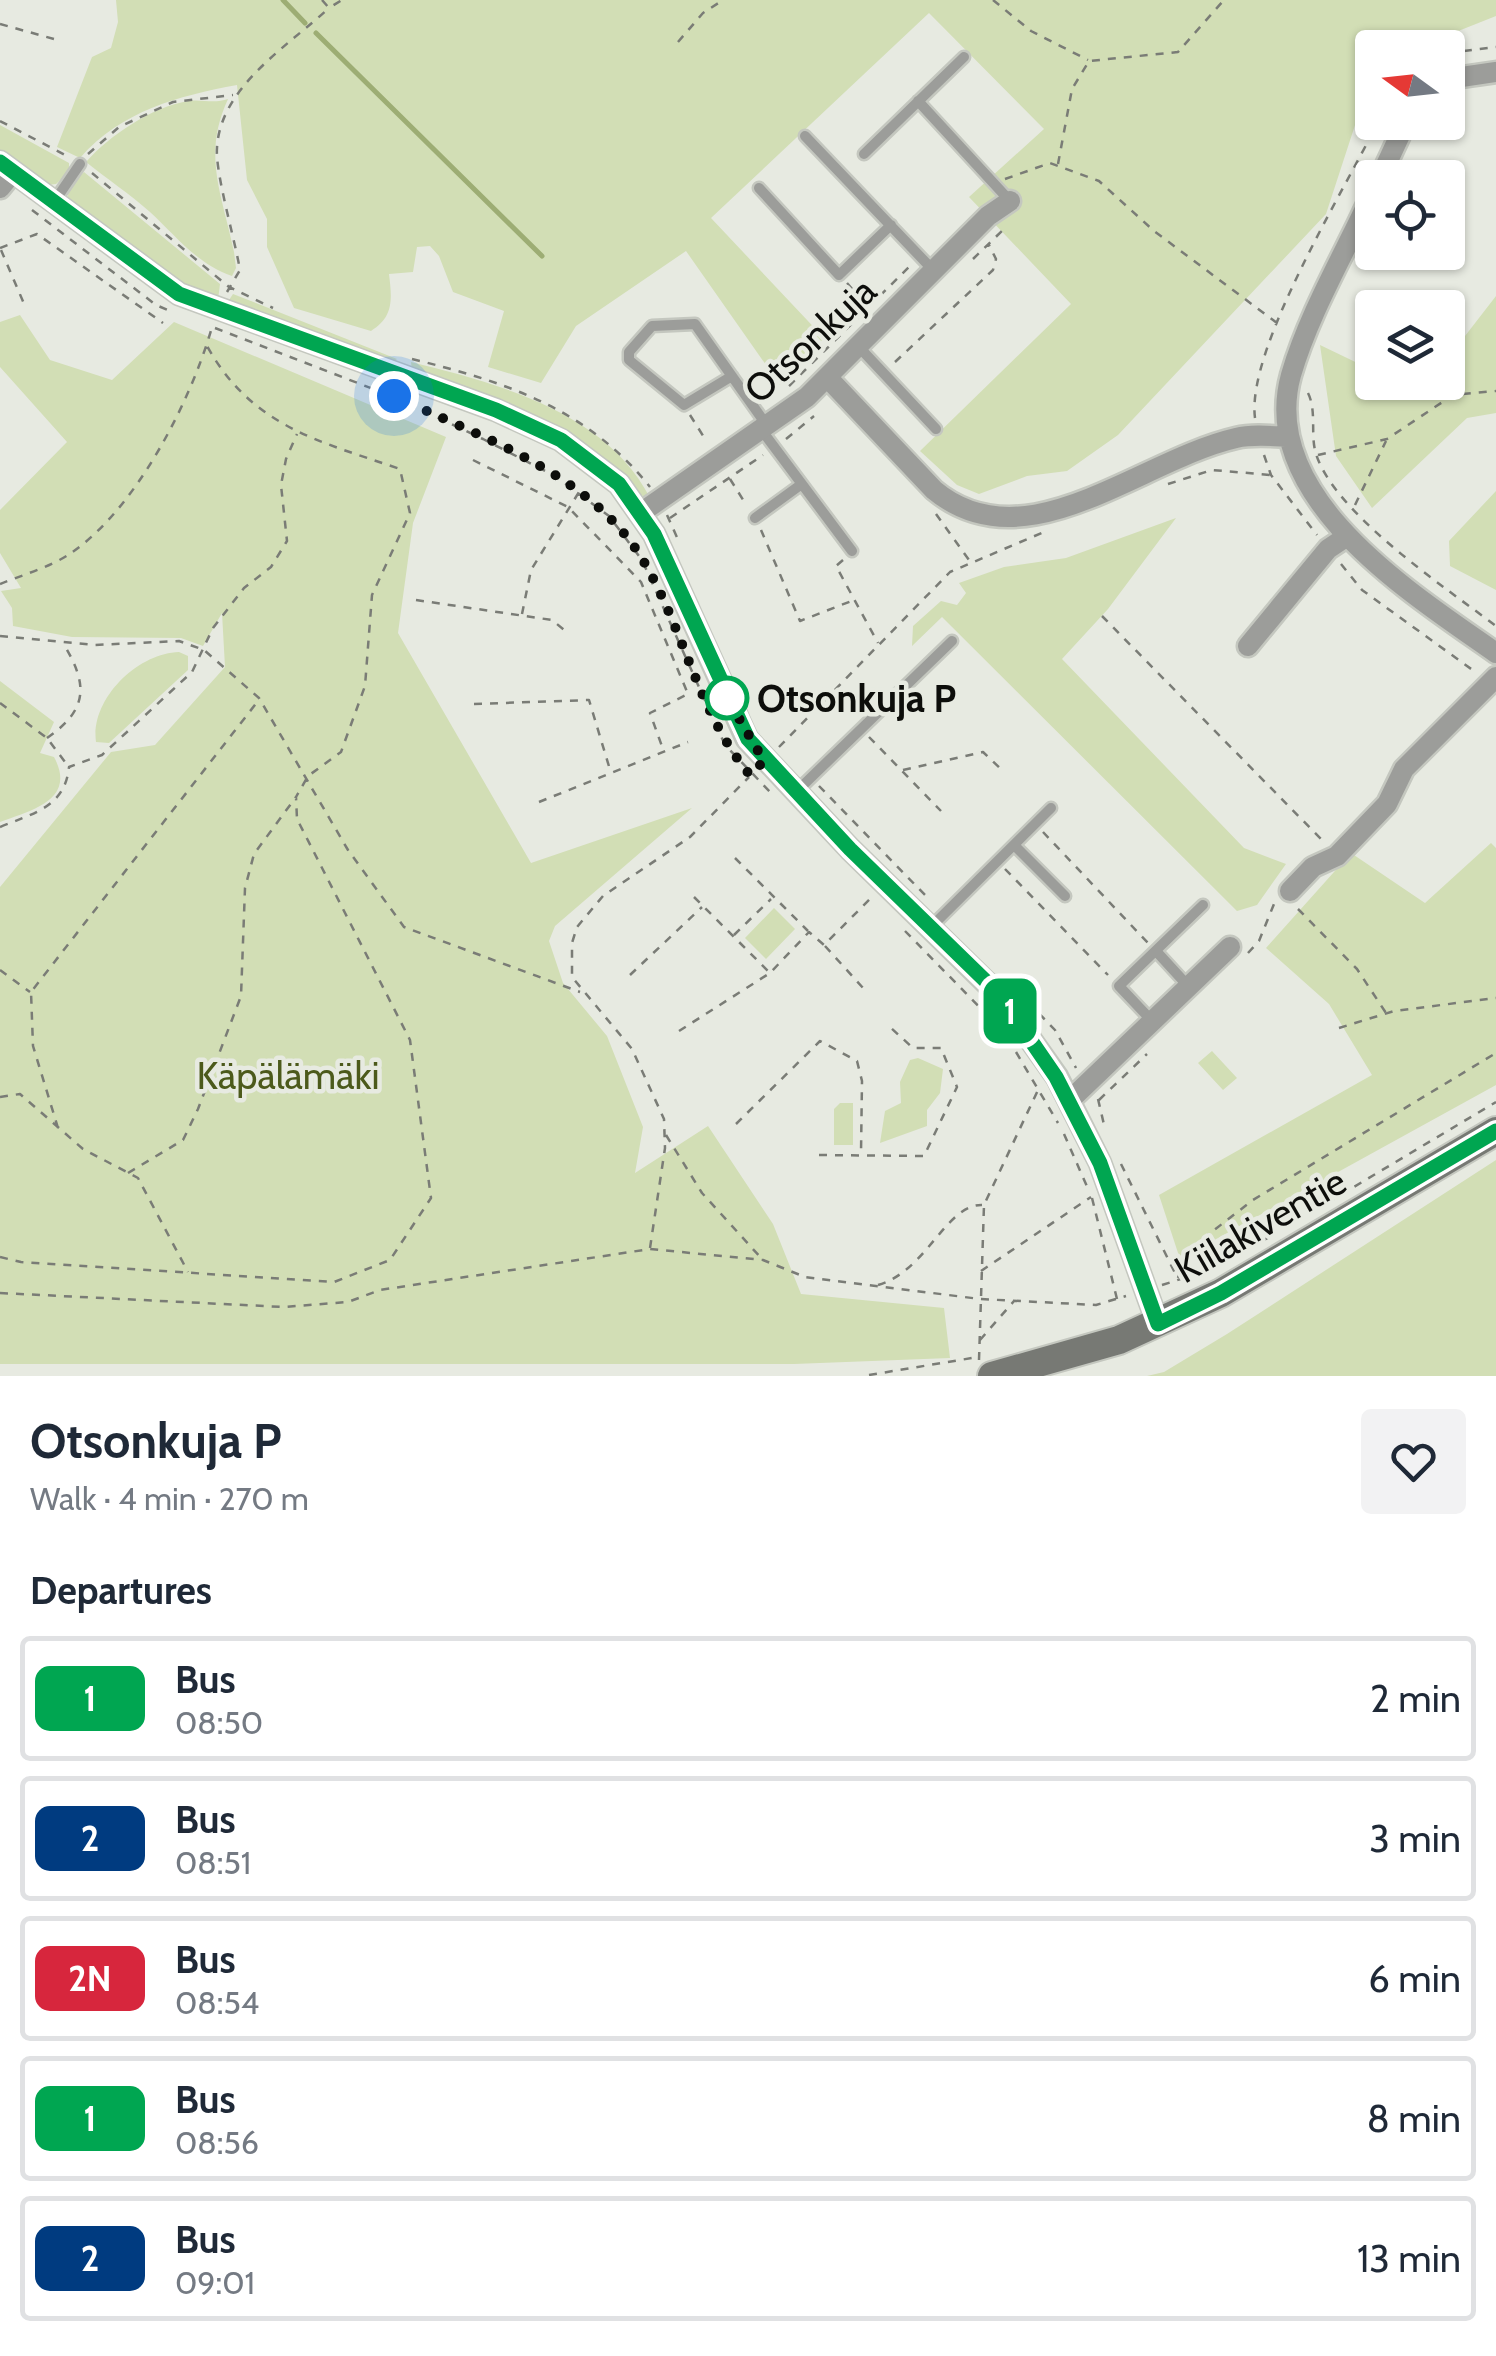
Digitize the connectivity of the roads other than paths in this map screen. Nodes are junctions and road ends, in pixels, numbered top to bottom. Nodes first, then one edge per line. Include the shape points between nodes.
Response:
1 (964, 57) dead end
2 (1496, 72) edge
3 (1465, 77) edge
4 (918, 101) junction
5 (805, 136) dead end
6 (864, 154) dead end
7 (80, 164) road end
8 (4, 177) edge
9 (759, 188) dead end
10 (1010, 200) joint
11 (54, 202) junction
12 (891, 225) junction
13 (1355, 231) edge
14 (927, 263) junction
15 (858, 346) junction
16 (732, 376) junction
17 (827, 377) junction
18 (762, 423) junction
19 (936, 429) dead end
20 (1289, 437) junction
21 (799, 486) junction
22 (651, 507) junction
23 (756, 518) road end
24 (1346, 536) junction
25 (852, 551) road end
26 (952, 640) dead end
27 (1248, 646) dead end
28 (1496, 652) edge
29 (1496, 677) edge
30 (794, 790) junction
31 (1051, 808) dead end
32 (1014, 845) junction
33 (1064, 896) dead end
34 (1285, 900) road end
35 (1203, 905) dead end
36 (937, 921) junction
37 (1230, 948) dead end
38 (1156, 951) junction
39 (1190, 988) junction
40 (1154, 1024) junction
41 (1074, 1076) junction
42 (1496, 1131) edge
43 (1158, 1324) junction
44 (986, 1366) edge

1 - 4 lane
2 - 3 street
4 - 6 lane
4 - 10 lane
5 - 12 lane
7 - 11 lane
8 - 11 street
9 - 12 lane via 839,275
10 - 14 street, Otsonkuja
11 - 22 street via 215,319 496,410 561,440
12 - 14 lane
13 - 20 street via 1302,345 1289,389
14 - 15 street, Otsonkuja
15 - 17 street, Otsonkuja
15 - 19 lane
16 - 16 lane via 695,324 652,326 629,352 630,360 684,405
16 - 18 lane
17 - 18 street, Otsonkuja
17 - 20 street via 934,490 991,520 1035,517 1235,438
18 - 21 lane
18 - 22 street, Otsonkuja
20 - 24 street via 1311,487
21 - 23 lane
21 - 25 lane via 814,495
22 - 30 street via 734,713 764,761
24 - 27 street
24 - 28 street via 1381,571
26 - 30 lane
29 - 34 street via 1404,770 1388,804 1337,856 1313,867
30 - 36 street
31 - 32 lane
32 - 33 lane
32 - 36 lane
35 - 38 lane
36 - 41 street
37 - 39 street
38 - 39 lane
38 - 40 lane via 1120,986
39 - 40 street
40 - 41 street
41 - 43 street via 1070,1100
42 - 43 street, Kiilakiventie
43 - 44 street, Kiilakiventie via 1119,1340

